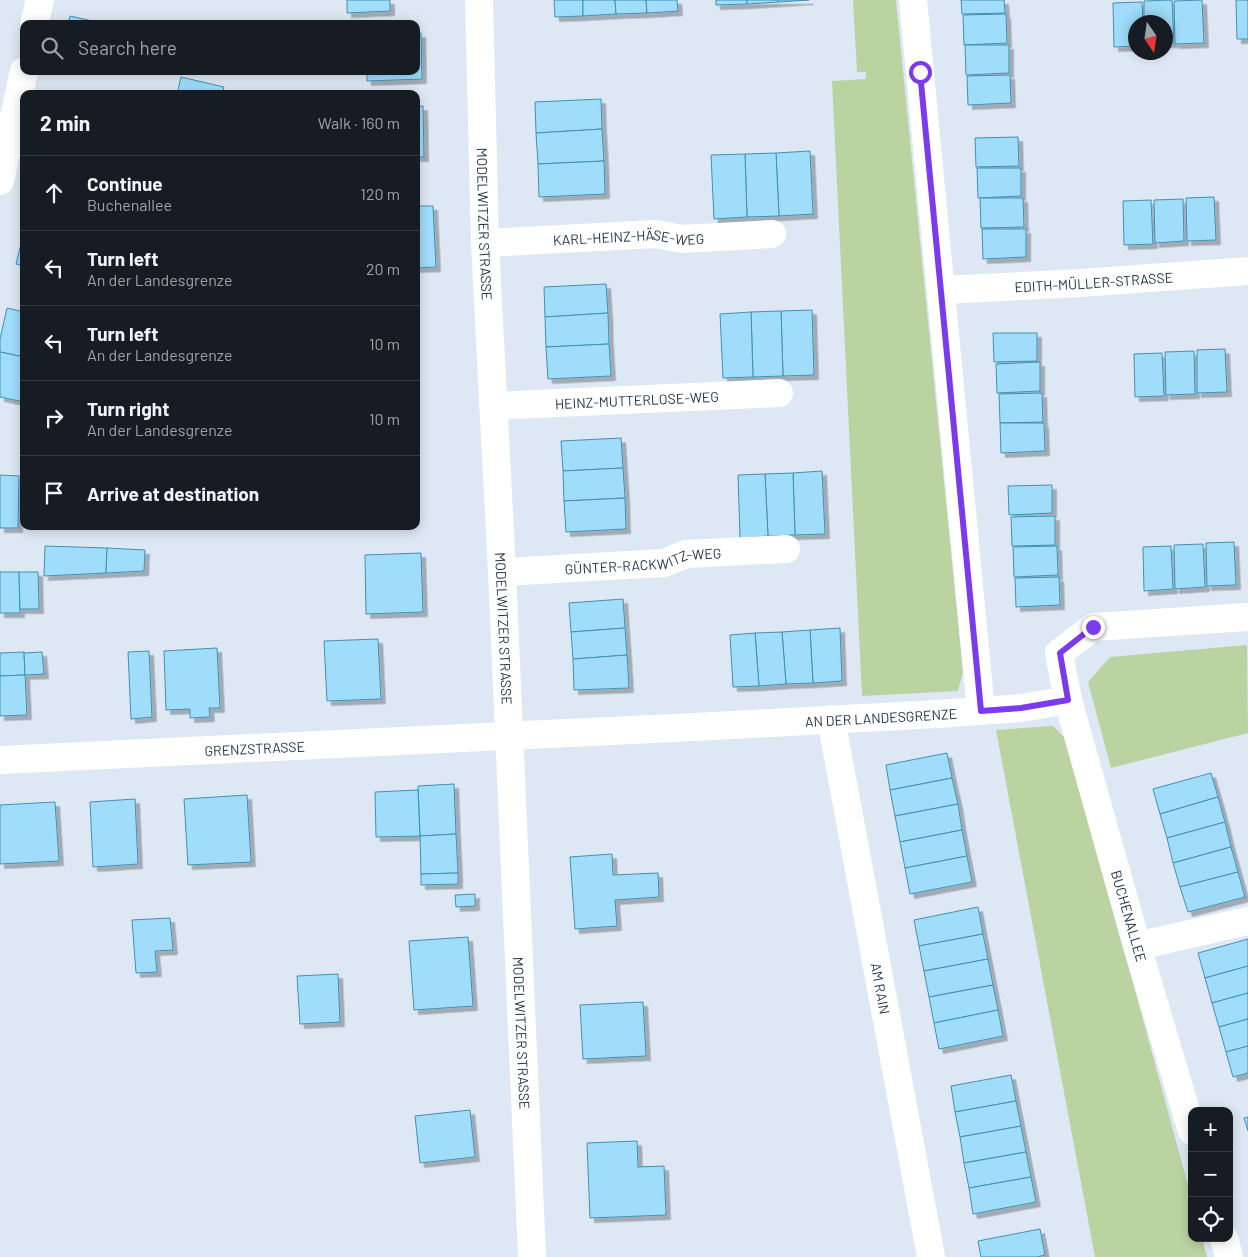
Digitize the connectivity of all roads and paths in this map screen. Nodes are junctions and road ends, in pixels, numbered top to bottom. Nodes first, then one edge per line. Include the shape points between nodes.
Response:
1 (40, 0) edge
2 (479, 0) edge
3 (913, 0) edge
4 (35, 20) edge
5 (23, 75) edge
6 (0, 181) edge
7 (772, 234) dead end
8 (486, 243) junction
9 (1248, 271) edge
10 (942, 290) junction
11 (779, 393) dead end
12 (493, 406) junction
13 (786, 549) dead end
14 (502, 572) junction
15 (1248, 617) edge
16 (1068, 700) junction
17 (981, 711) junction
18 (831, 719) junction
19 (510, 736) junction
20 (0, 760) edge
21 (1248, 921) edge
22 (1137, 946) junction
23 (1188, 1118) edge
24 (1225, 1242) edge
25 (532, 1257) edge
26 (931, 1257) edge
27 (1229, 1257) edge

1 - 4 street
2 - 8 street, MODELWITZER STRASSE
3 - 10 street
5 - 6 street
7 - 8 street, KARL-HEINZ-HÄSE-WEG via 682,239 656,234
8 - 12 street, MODELWITZER STRASSE
9 - 10 street, EDITH-MÜLLER-STRASSE
10 - 17 street
11 - 12 street, HEINZ-MUTTERLOSE-WEG
12 - 14 street, MODELWITZER STRASSE
13 - 14 street, GÜNTER-RACKWITZ-WEG via 686,554 664,563
14 - 19 street, MODELWITZER STRASSE
15 - 16 street via 1093,627 1060,653
16 - 17 street, AN DER LANDESGRENZE
16 - 22 street, BUCHENALLEE
17 - 18 street, AN DER LANDESGRENZE
18 - 19 street, AN DER LANDESGRENZE
18 - 26 street, AM RAIN
19 - 20 street, GRENZSTRASSE
19 - 25 street, MODELWITZER STRASSE
21 - 22 street
22 - 23 street, BUCHENALLEE
24 - 27 street

